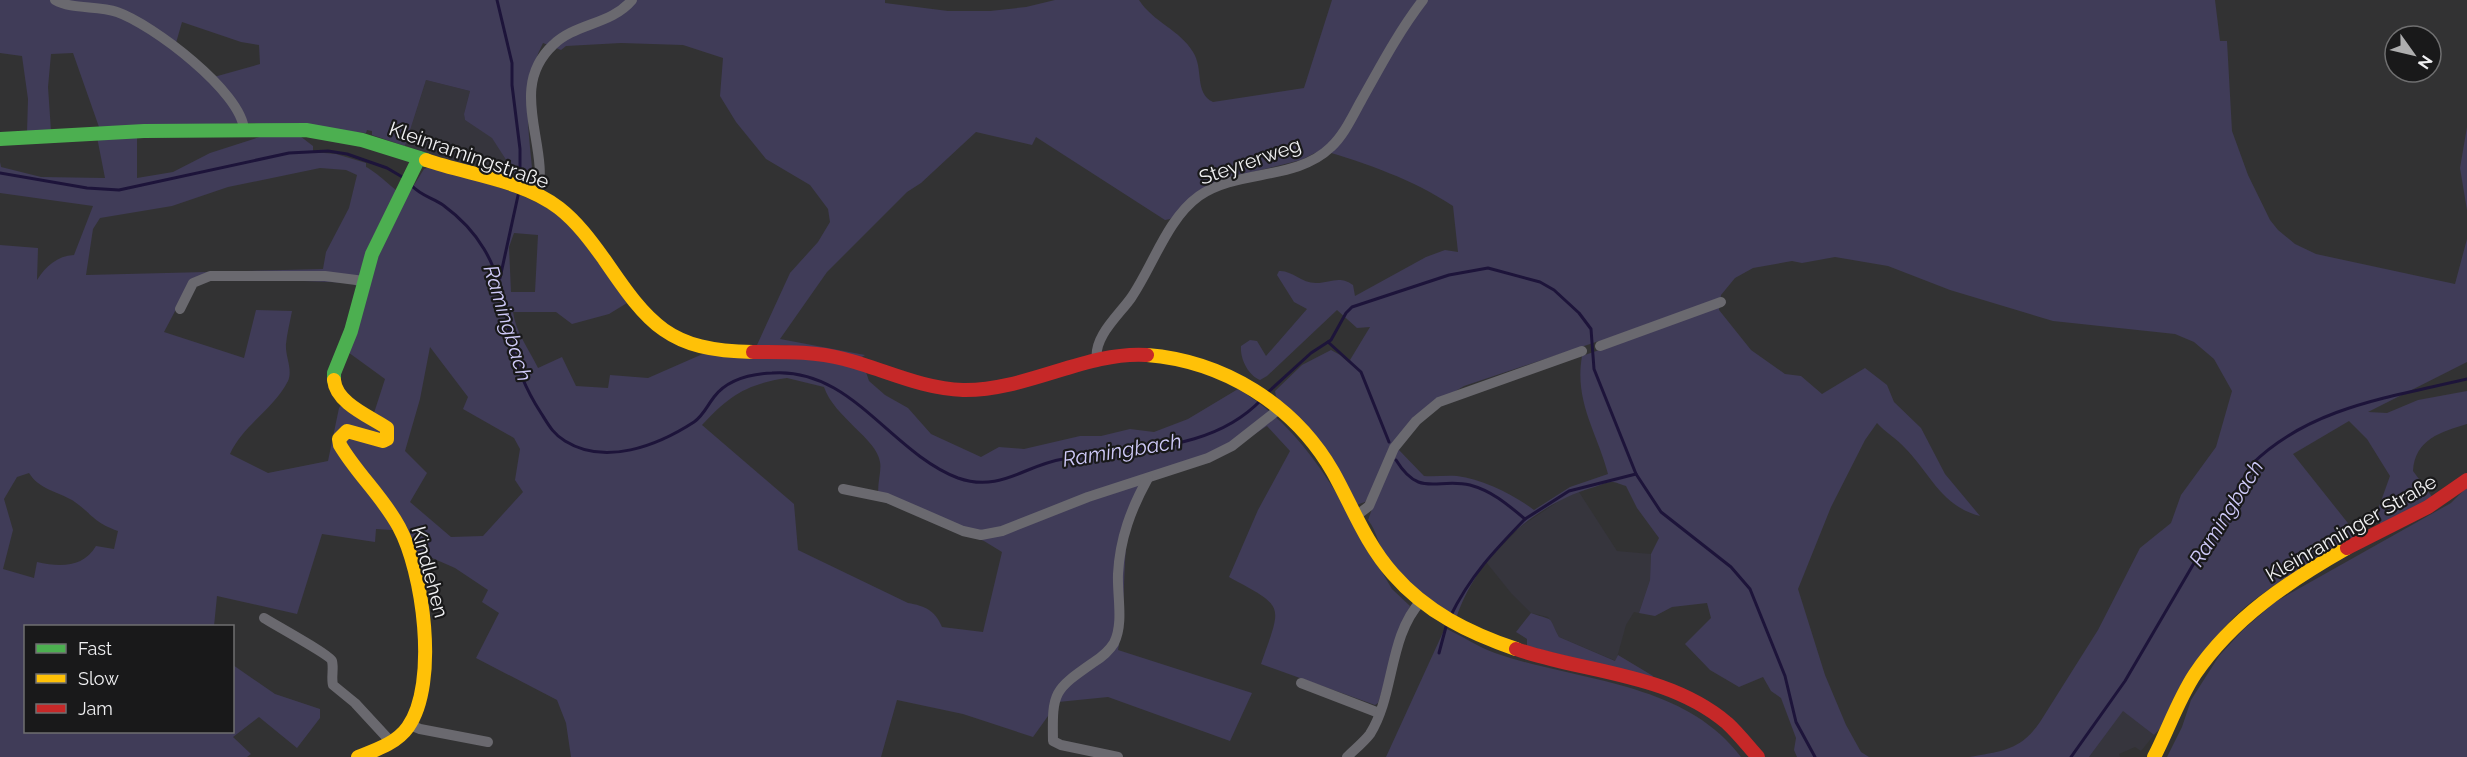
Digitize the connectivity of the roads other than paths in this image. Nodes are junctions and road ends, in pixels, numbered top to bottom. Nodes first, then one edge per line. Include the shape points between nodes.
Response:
1 (55, 0) edge
2 (632, 0) edge
3 (1423, 0) edge
4 (244, 130) junction
5 (0, 139) edge
6 (419, 158) junction
7 (535, 195) junction
8 (364, 281) junction
9 (1721, 302) dead end
10 (180, 309) dead end
11 (1600, 346) dead end
12 (1582, 351) dead end
13 (1097, 360) junction
14 (1277, 407) junction
15 (1148, 478) junction
16 (2467, 480) edge
17 (843, 489) dead end
18 (1356, 516) junction
19 (1421, 601) junction
20 (264, 618) dead end
21 (1301, 683) dead end
22 (1379, 713) junction
23 (410, 725) junction
24 (391, 742) junction
25 (488, 742) dead end
26 (358, 757) edge
27 (1118, 757) edge
28 (1347, 757) edge
29 (1758, 757) edge
30 (2154, 757) edge

1 - 4 street via 116,11 161,35 225,92 244,120
2 - 7 street via 617,14 557,41 538,66 531,101 539,168
3 - 13 street, Steyrerweg via 1330,148 1294,167 1210,190 1190,203 1100,341
4 - 5 main road, Kleinramingstraße via 129,130
4 - 6 main road, Kleinramingstraße via 337,134
6 - 7 main road, Kleinramingstraße
6 - 8 main road, Kindlehen via 382,232
7 - 13 main road, Kleinramingstraße via 558,208 583,230 642,315 664,333 690,345 717,350 814,353 924,385 963,390 1020,383
8 - 10 street via 325,276 210,276 194,283
8 - 23 main road, Kindlehen via 333,382 348,404 387,428 387,439 378,442 347,431 339,439 345,455 401,530 417,581 426,645
9 - 11 street
12 - 18 street via 1439,402 1416,421 1394,448 1369,506
13 - 14 main road, Kleinramingstraße via 1126,354 1175,358 1212,368
14 - 15 street via 1232,446
14 - 18 main road via 1313,443
15 - 17 street via 981,535 887,498
15 - 27 street via 1122,534 1118,630 1114,643 1105,655 1064,683 1056,694 1053,711 1053,741
16 - 30 main road, Kleinraminger Straße via 2430,505 2294,580 2238,624 2194,676
18 - 19 main road via 1387,567
19 - 22 street via 1399,642
19 - 29 main road via 1449,620 1516,648 1657,684 1722,720
20 - 24 street via 325,653 332,661 333,685
21 - 22 street
22 - 28 street via 1369,735
23 - 24 main road
23 - 25 street
24 - 26 main road

